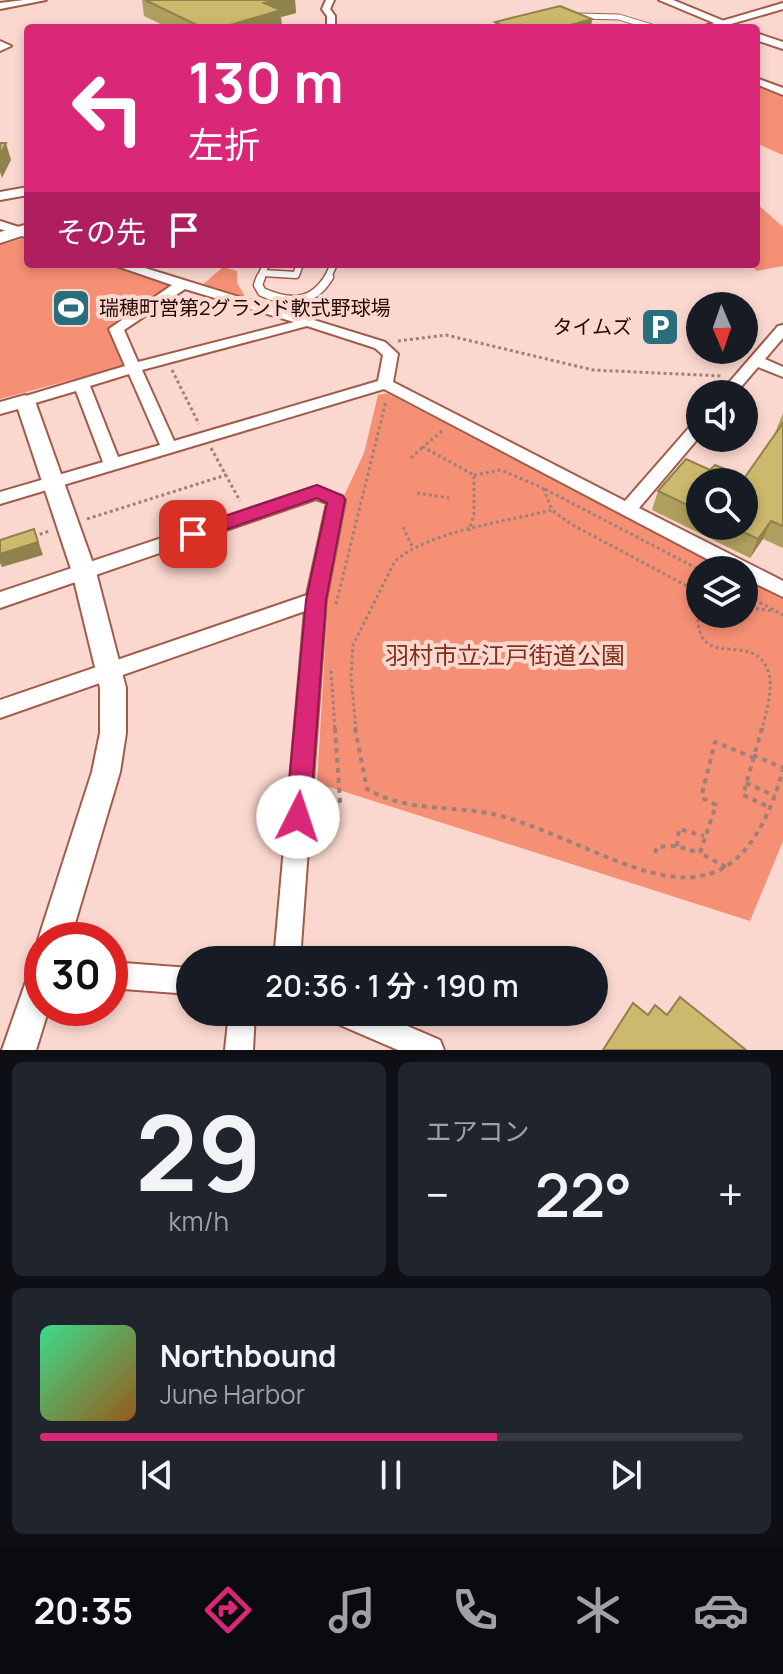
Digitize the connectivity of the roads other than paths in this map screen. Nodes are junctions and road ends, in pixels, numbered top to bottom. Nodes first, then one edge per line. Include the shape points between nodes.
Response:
1 (42, 0) edge
2 (330, 0) edge
3 (664, 0) edge
4 (0, 6) edge
5 (783, 6) edge
6 (579, 16) edge
7 (723, 23) junction
8 (331, 24) edge
9 (645, 24) edge
10 (719, 24) edge
11 (760, 37) edge
12 (783, 46) edge
13 (760, 83) edge
14 (783, 92) edge
15 (24, 192) edge
16 (0, 196) edge
17 (0, 225) edge
18 (24, 232) edge
19 (24, 232) edge
20 (0, 238) edge
21 (130, 268) edge
22 (265, 268) edge
23 (299, 268) edge
24 (333, 268) edge
25 (263, 273) junction
26 (181, 285) junction
27 (306, 321) junction
28 (783, 329) edge
29 (758, 359) edge
30 (758, 362) edge
31 (753, 364) edge
32 (134, 368) junction
33 (783, 372) edge
34 (739, 380) edge
35 (81, 384) junction
36 (388, 385) junction
37 (25, 401) junction
38 (0, 408) edge
39 (686, 442) edge
40 (169, 447) junction
41 (112, 464) junction
42 (50, 482) junction
43 (0, 498) edge
44 (628, 509) junction
45 (84, 572) junction
46 (783, 590) edge
47 (0, 600) edge
48 (325, 605) junction
49 (109, 669) junction
50 (0, 709) edge
51 (59, 922) edge
52 (288, 946) edge
53 (128, 976) edge
54 (176, 980) edge
55 (27, 1026) edge
56 (241, 1026) edge
57 (375, 1026) edge
58 (19, 1050) edge
59 (239, 1050) edge
60 (430, 1050) edge

1 - 4 street
2 - 8 street via 326,9
3 - 7 street
5 - 7 main road
6 - 9 lane
7 - 10 main road
11 - 12 street
13 - 14 street
15 - 16 street
17 - 18 street
19 - 20 main road
21 - 26 street
22 - 25 lane
23 - 25 lane via 296,275
24 - 25 lane via 320,294 292,301 262,292 258,285
26 - 27 street
26 - 32 street via 116,329
27 - 32 street
27 - 36 street via 380,345 391,354
28 - 29 street
30 - 33 street
31 - 34 street
32 - 35 street
32 - 40 street
35 - 37 street
35 - 41 street
36 - 40 street
36 - 44 street
37 - 38 street
37 - 42 street
39 - 44 street
40 - 41 street
41 - 42 street
42 - 43 street
42 - 45 street
44 - 46 street
45 - 47 street
45 - 48 street via 317,492 336,500
45 - 49 street
48 - 49 street
48 - 52 street
49 - 50 street
49 - 51 street via 114,711 110,753
53 - 54 street
55 - 58 street
56 - 59 street
57 - 60 street

